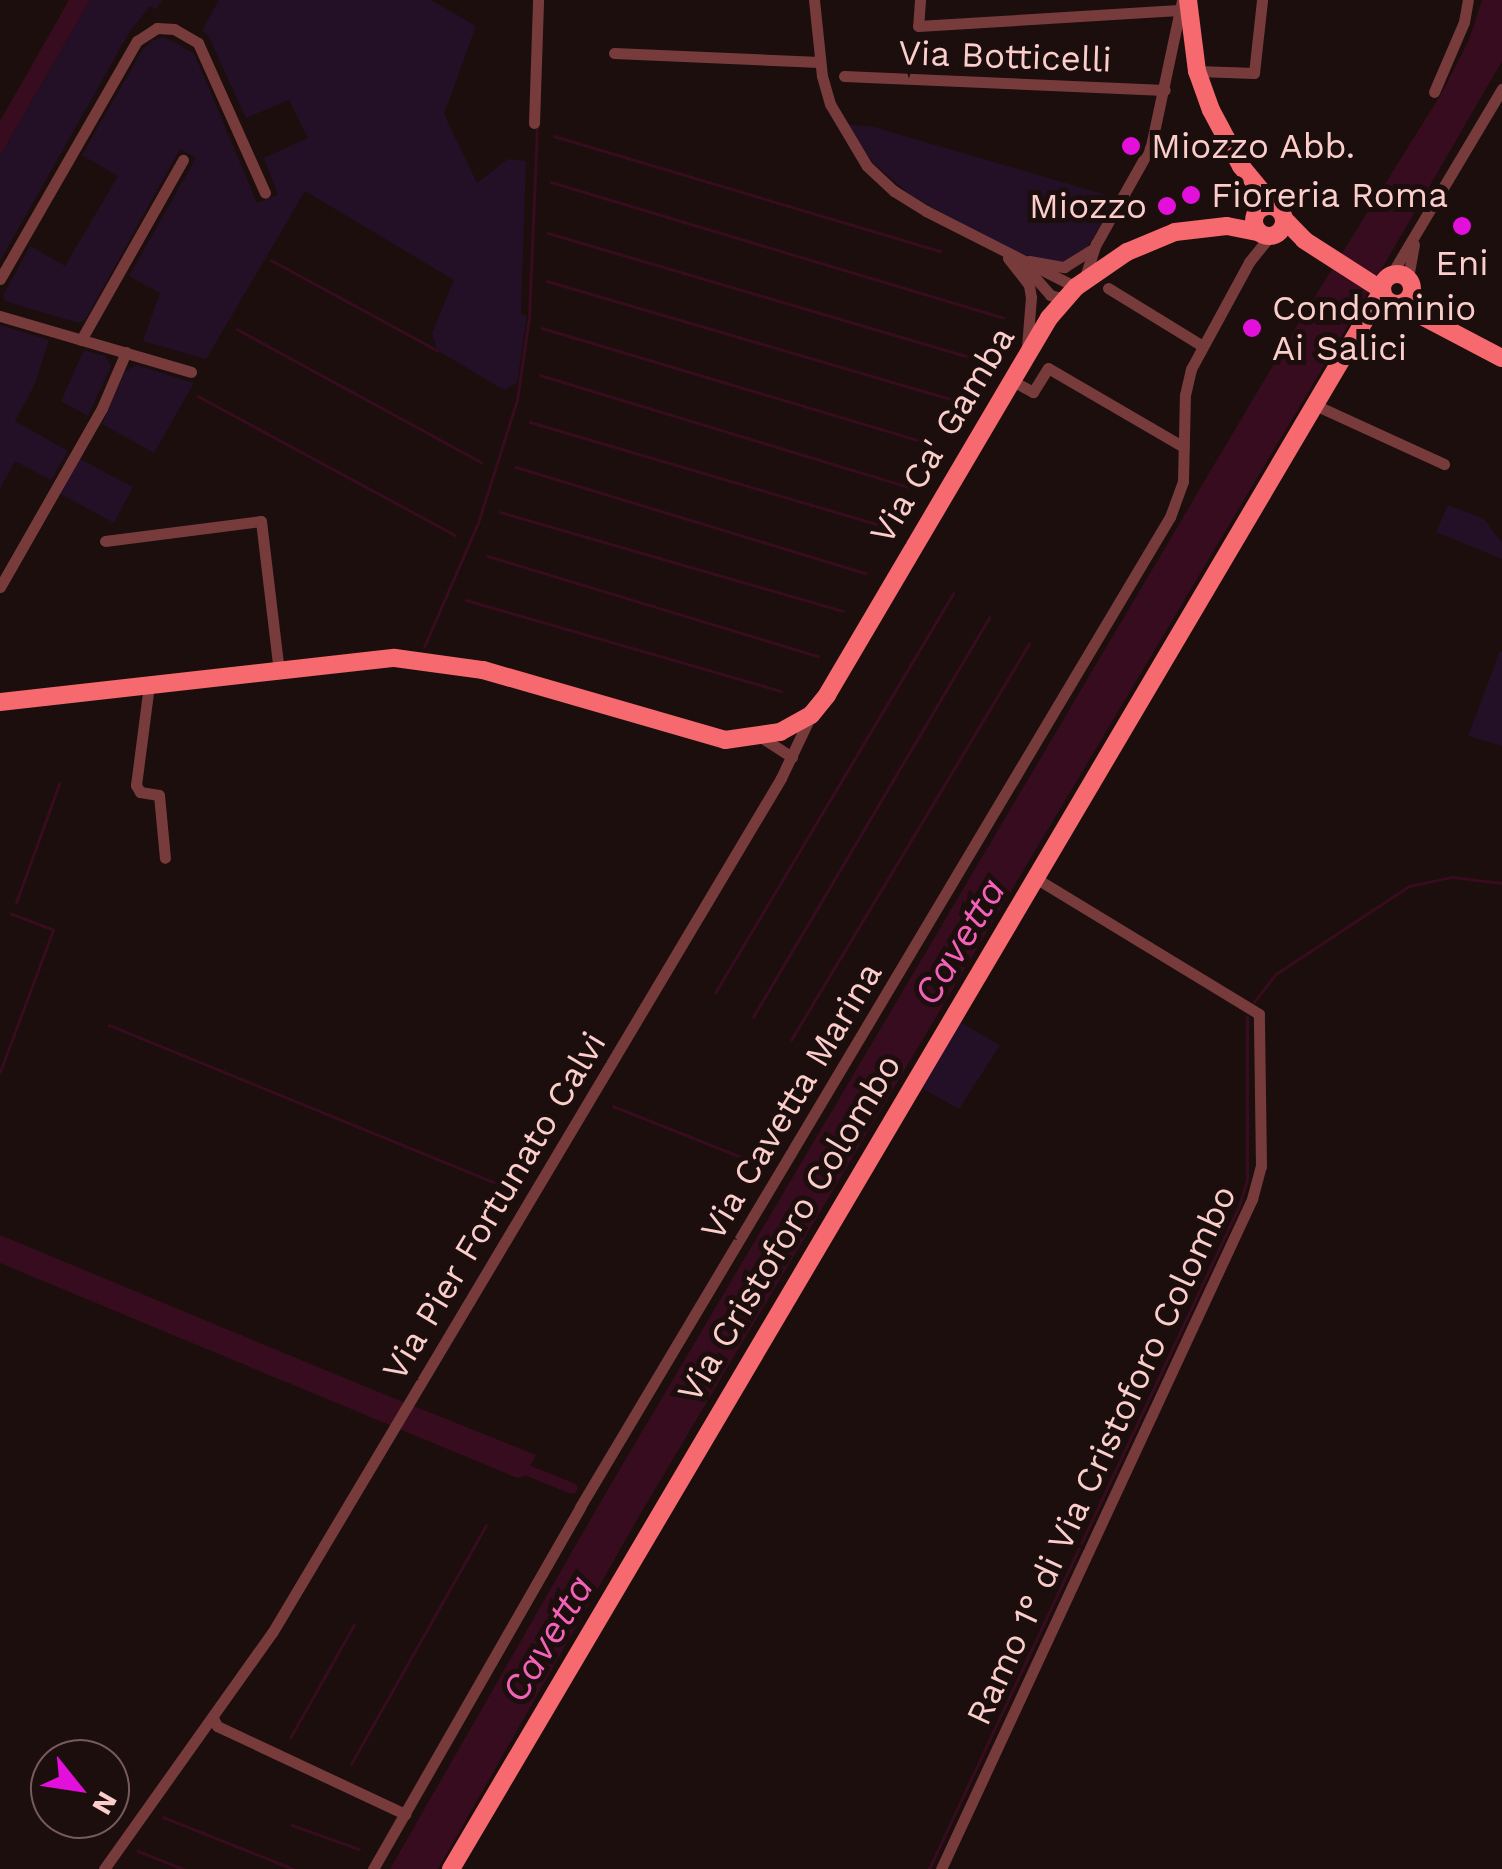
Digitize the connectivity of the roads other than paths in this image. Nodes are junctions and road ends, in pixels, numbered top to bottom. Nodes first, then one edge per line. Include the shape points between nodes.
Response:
1 (538, 0) edge
2 (814, 0) edge
3 (920, 0) edge
4 (1262, 0) edge
5 (1468, 0) edge
6 (1183, 3) edge
7 (1192, 41) junction
8 (1173, 45) junction
9 (614, 53) dead end
10 (820, 62) junction
11 (1171, 62) junction
12 (1197, 71) junction
13 (844, 76) dead end
14 (1502, 89) edge
15 (1165, 90) junction
16 (1434, 92) dead end
17 (534, 122) dead end
18 (183, 160) dead end
19 (266, 193) dead end
20 (1266, 227) junction
21 (1096, 244) junction
22 (1012, 257) junction
23 (0, 280) edge
24 (1388, 287) junction
25 (1075, 288) junction
26 (1108, 288) dead end
27 (0, 316) edge
28 (81, 340) junction
29 (1201, 345) junction
30 (126, 352) junction
31 (1502, 358) edge
32 (192, 372) dead end
33 (1018, 372) junction
34 (1316, 405) junction
35 (1184, 447) junction
36 (1444, 464) dead end
37 (105, 541) dead end
38 (0, 586) edge
39 (279, 671) junction
40 (149, 685) junction
41 (0, 702) edge
42 (811, 715) junction
43 (761, 737) junction
44 (792, 757) junction
45 (164, 858) dead end
46 (1035, 878) junction
47 (214, 1718) junction
48 (405, 1814) junction
49 (104, 1869) edge
50 (374, 1869) edge
51 (450, 1869) edge
52 (941, 1869) edge

1 - 17 street
2 - 10 street
3 - 6 street via 918,26
4 - 12 street via 1254,72
5 - 16 street
6 - 7 street
6 - 8 street
7 - 8 street via 1182,34
7 - 11 street
7 - 12 street
8 - 11 street
9 - 10 street
10 - 22 street via 830,104 867,166 894,191
11 - 15 street
12 - 20 street via 1211,110 1254,184
13 - 15 street, Via Botticelli
14 - 24 street
15 - 21 street via 1146,158
18 - 28 street
19 - 23 street via 198,43 157,28 137,41
20 - 24 street, Via Ca' Gamba
20 - 25 street, Via Ca' Gamba via 1184,230 1151,240
20 - 29 street, Via Cavetta Marina
21 - 22 street via 1064,268
21 - 25 street
22 - 25 street via 1050,295
22 - 33 street via 1031,297
24 - 31 street, Via Ca' Gamba
24 - 34 street, Via Cristoforo Colombo
25 - 33 street, Via Ca' Gamba
26 - 29 street
27 - 28 street
28 - 30 street
29 - 35 street, Via Cavetta Marina via 1185,395
30 - 32 street
30 - 38 street via 102,408
33 - 35 street via 1033,392 1048,368
33 - 42 street, Via Ca' Gamba
34 - 36 street
34 - 46 street, Via Cristoforo Colombo
35 - 48 street, Via Cavetta Marina via 1183,481 1170,517 580,1506
37 - 39 street via 261,521
39 - 40 street
39 - 43 street via 378,659 443,662 724,740
40 - 41 street
40 - 45 street via 136,785 159,795
42 - 43 street
42 - 44 street, Via Pier Fortunato Calvi
43 - 44 street
44 - 47 street, Via Pier Fortunato Calvi via 272,1633
46 - 51 street, Via Cristoforo Colombo
46 - 52 street, Ramo 1° di Via Cristoforo Colombo via 1258,1014 1261,1166 1252,1199
47 - 48 street via 216,1726
47 - 49 street, Via Pier Fortunato Calvi
48 - 50 street, Via Cavetta Marina

